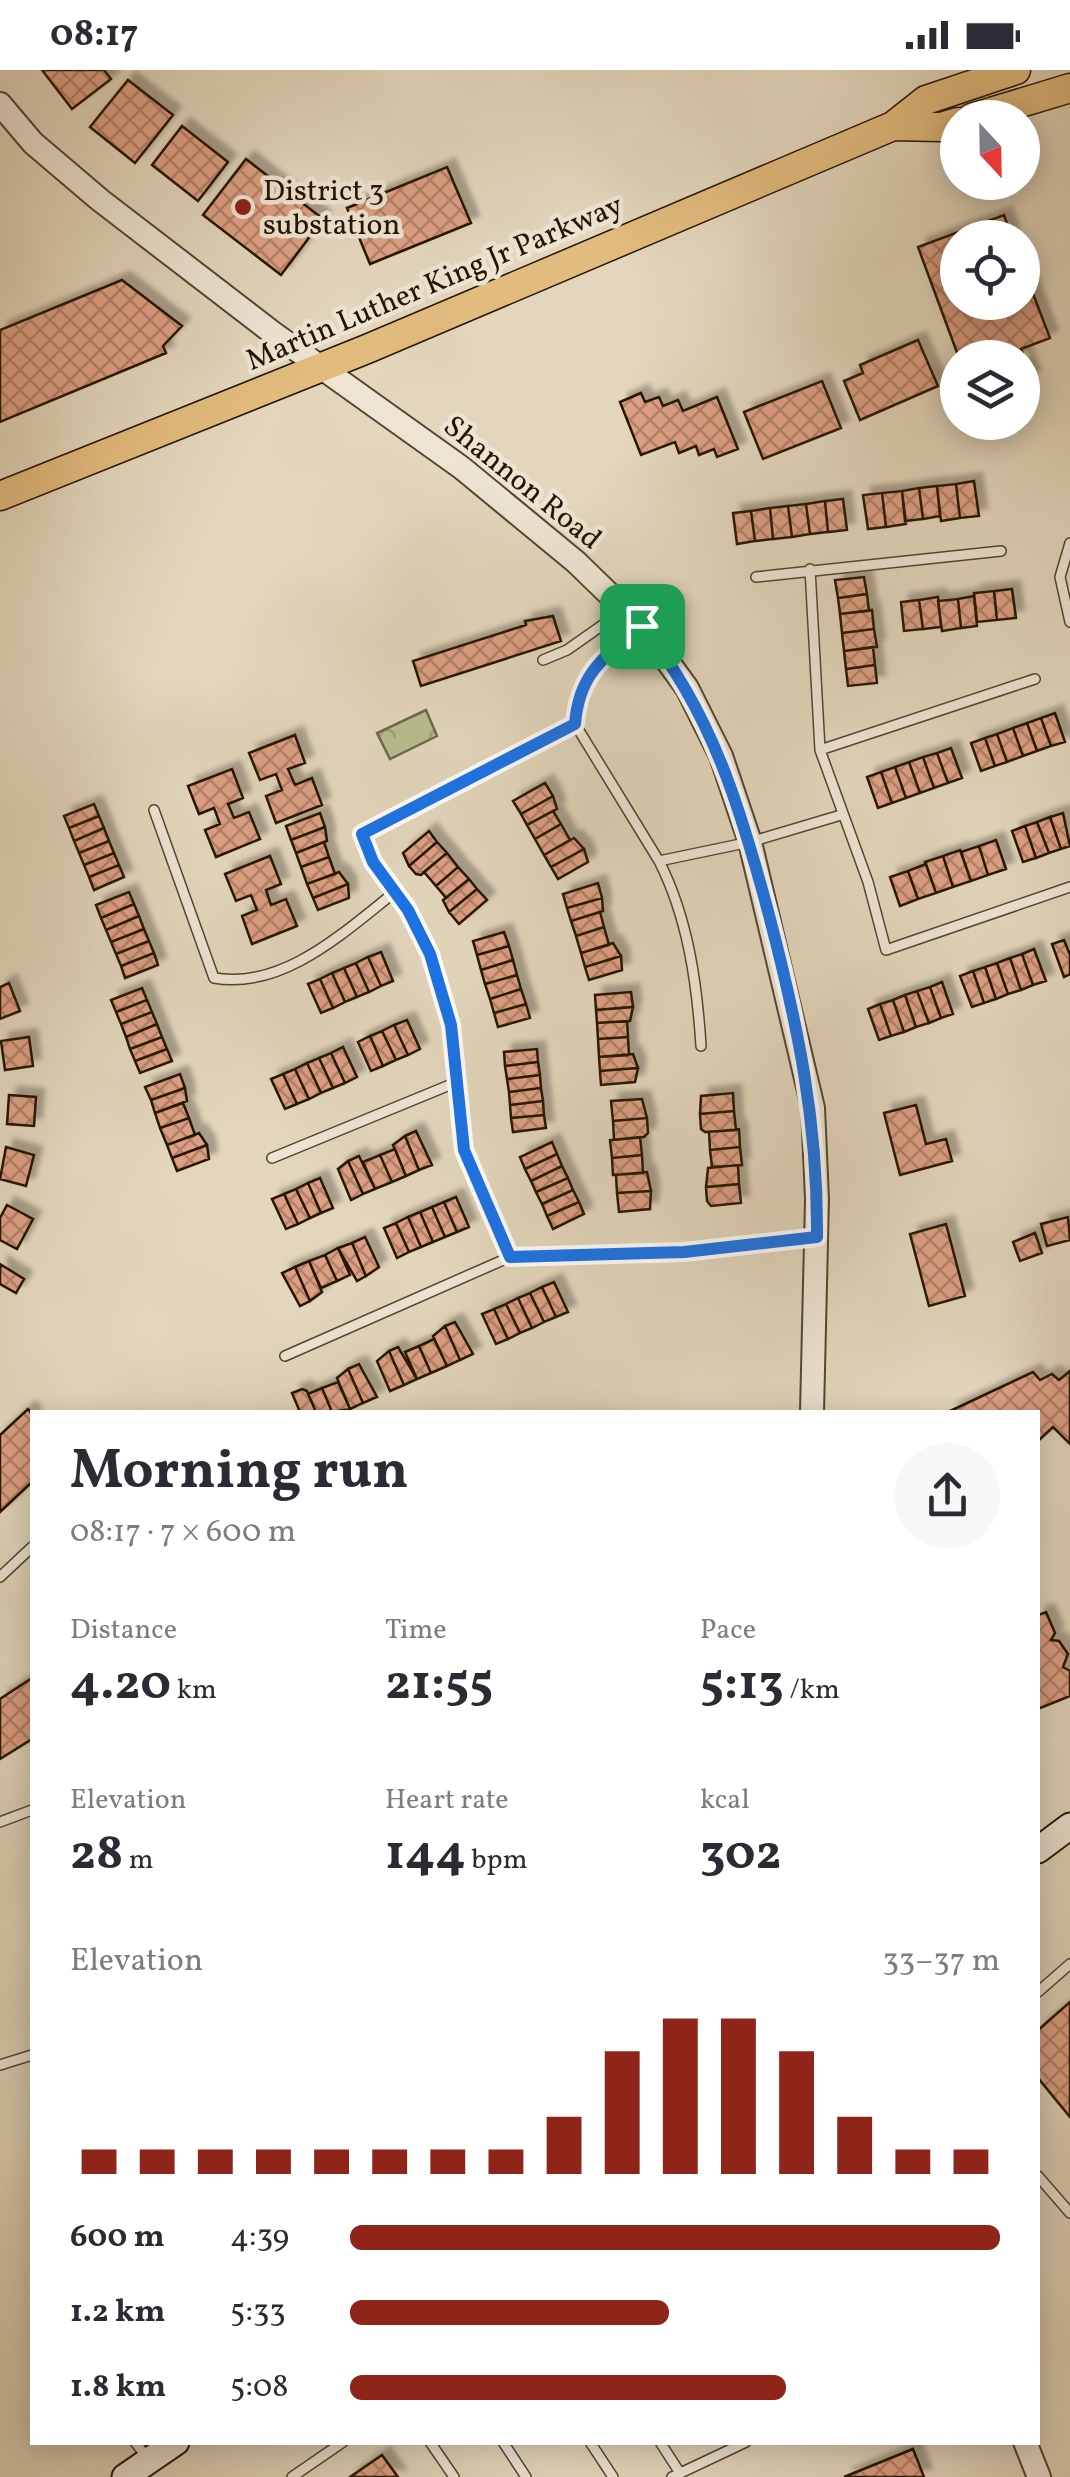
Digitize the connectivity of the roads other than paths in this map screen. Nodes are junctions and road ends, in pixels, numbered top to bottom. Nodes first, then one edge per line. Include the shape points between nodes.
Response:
1 (1016, 70) edge
2 (1070, 88) edge
3 (1030, 100) edge
4 (0, 104) edge
5 (893, 126) junction
6 (940, 127) edge
7 (324, 367) junction
8 (0, 496) edge
9 (1070, 543) edge
10 (1001, 551) dead end
11 (810, 568) junction
12 (756, 577) dead end
13 (626, 608) junction
14 (1070, 622) edge
15 (642, 626) junction
16 (542, 660) dead end
17 (1035, 679) dead end
18 (575, 724) junction
19 (820, 750) junction
20 (154, 810) dead end
21 (841, 816) junction
22 (750, 842) junction
23 (659, 861) junction
24 (1070, 887) edge
25 (395, 892) junction
26 (701, 1046) dead end
27 (457, 1082) junction
28 (272, 1158) dead end
29 (817, 1237) junction
30 (510, 1257) junction
31 (285, 1356) dead end
32 (812, 1410) edge
33 (30, 1552) edge
34 (0, 1576) edge
35 (30, 1811) edge
36 (0, 1822) edge
37 (1070, 1826) edge
38 (1040, 1848) edge
39 (1070, 1964) edge
40 (1040, 1990) edge
41 (30, 2057) edge
42 (0, 2065) edge
43 (1040, 2178) edge
44 (1070, 2213) edge
45 (339, 2445) edge
46 (432, 2445) edge
47 (505, 2445) edge
48 (592, 2445) edge
49 (661, 2445) edge
50 (740, 2445) edge
51 (1026, 2445) edge
52 (142, 2452) edge
53 (676, 2475) edge
54 (125, 2477) edge
55 (292, 2477) edge
56 (454, 2477) edge
57 (526, 2477) edge
58 (613, 2477) edge
59 (1039, 2477) edge

1 - 5 main road, Martin Luther King Jr Parkway via 926,100
2 - 3 main road
4 - 7 street, Shannon Road via 90,192
5 - 6 main road, Martin Luther King Jr Parkway
5 - 7 main road, Martin Luther King Jr Parkway
7 - 8 main road, Martin Luther King Jr Parkway
7 - 13 street, Shannon Road via 462,468
9 - 14 lane via 1060,577
10 - 11 lane
11 - 12 lane
11 - 19 lane
13 - 15 street, Shannon Road
13 - 16 lane
15 - 18 lane via 589,674 577,694
15 - 22 street, Shannon Road via 705,722
17 - 19 lane
18 - 23 lane
18 - 25 lane via 362,834
19 - 21 lane
20 - 25 lane via 214,978 240,983 283,970
21 - 22 lane
21 - 24 lane via 886,950
22 - 23 lane
22 - 29 street, Shannon Road via 812,1108
23 - 26 lane via 698,988
25 - 27 lane via 430,954 451,1025
27 - 28 lane
27 - 30 lane via 464,1150
29 - 30 lane via 684,1252
29 - 32 street, Shannon Road
30 - 31 lane
33 - 34 lane
35 - 36 lane
37 - 38 main road
39 - 40 lane
41 - 42 lane
43 - 44 lane
45 - 55 lane
46 - 56 lane
47 - 57 lane
48 - 58 lane
49 - 53 lane
50 - 53 lane
51 - 59 street
52 - 54 main road

